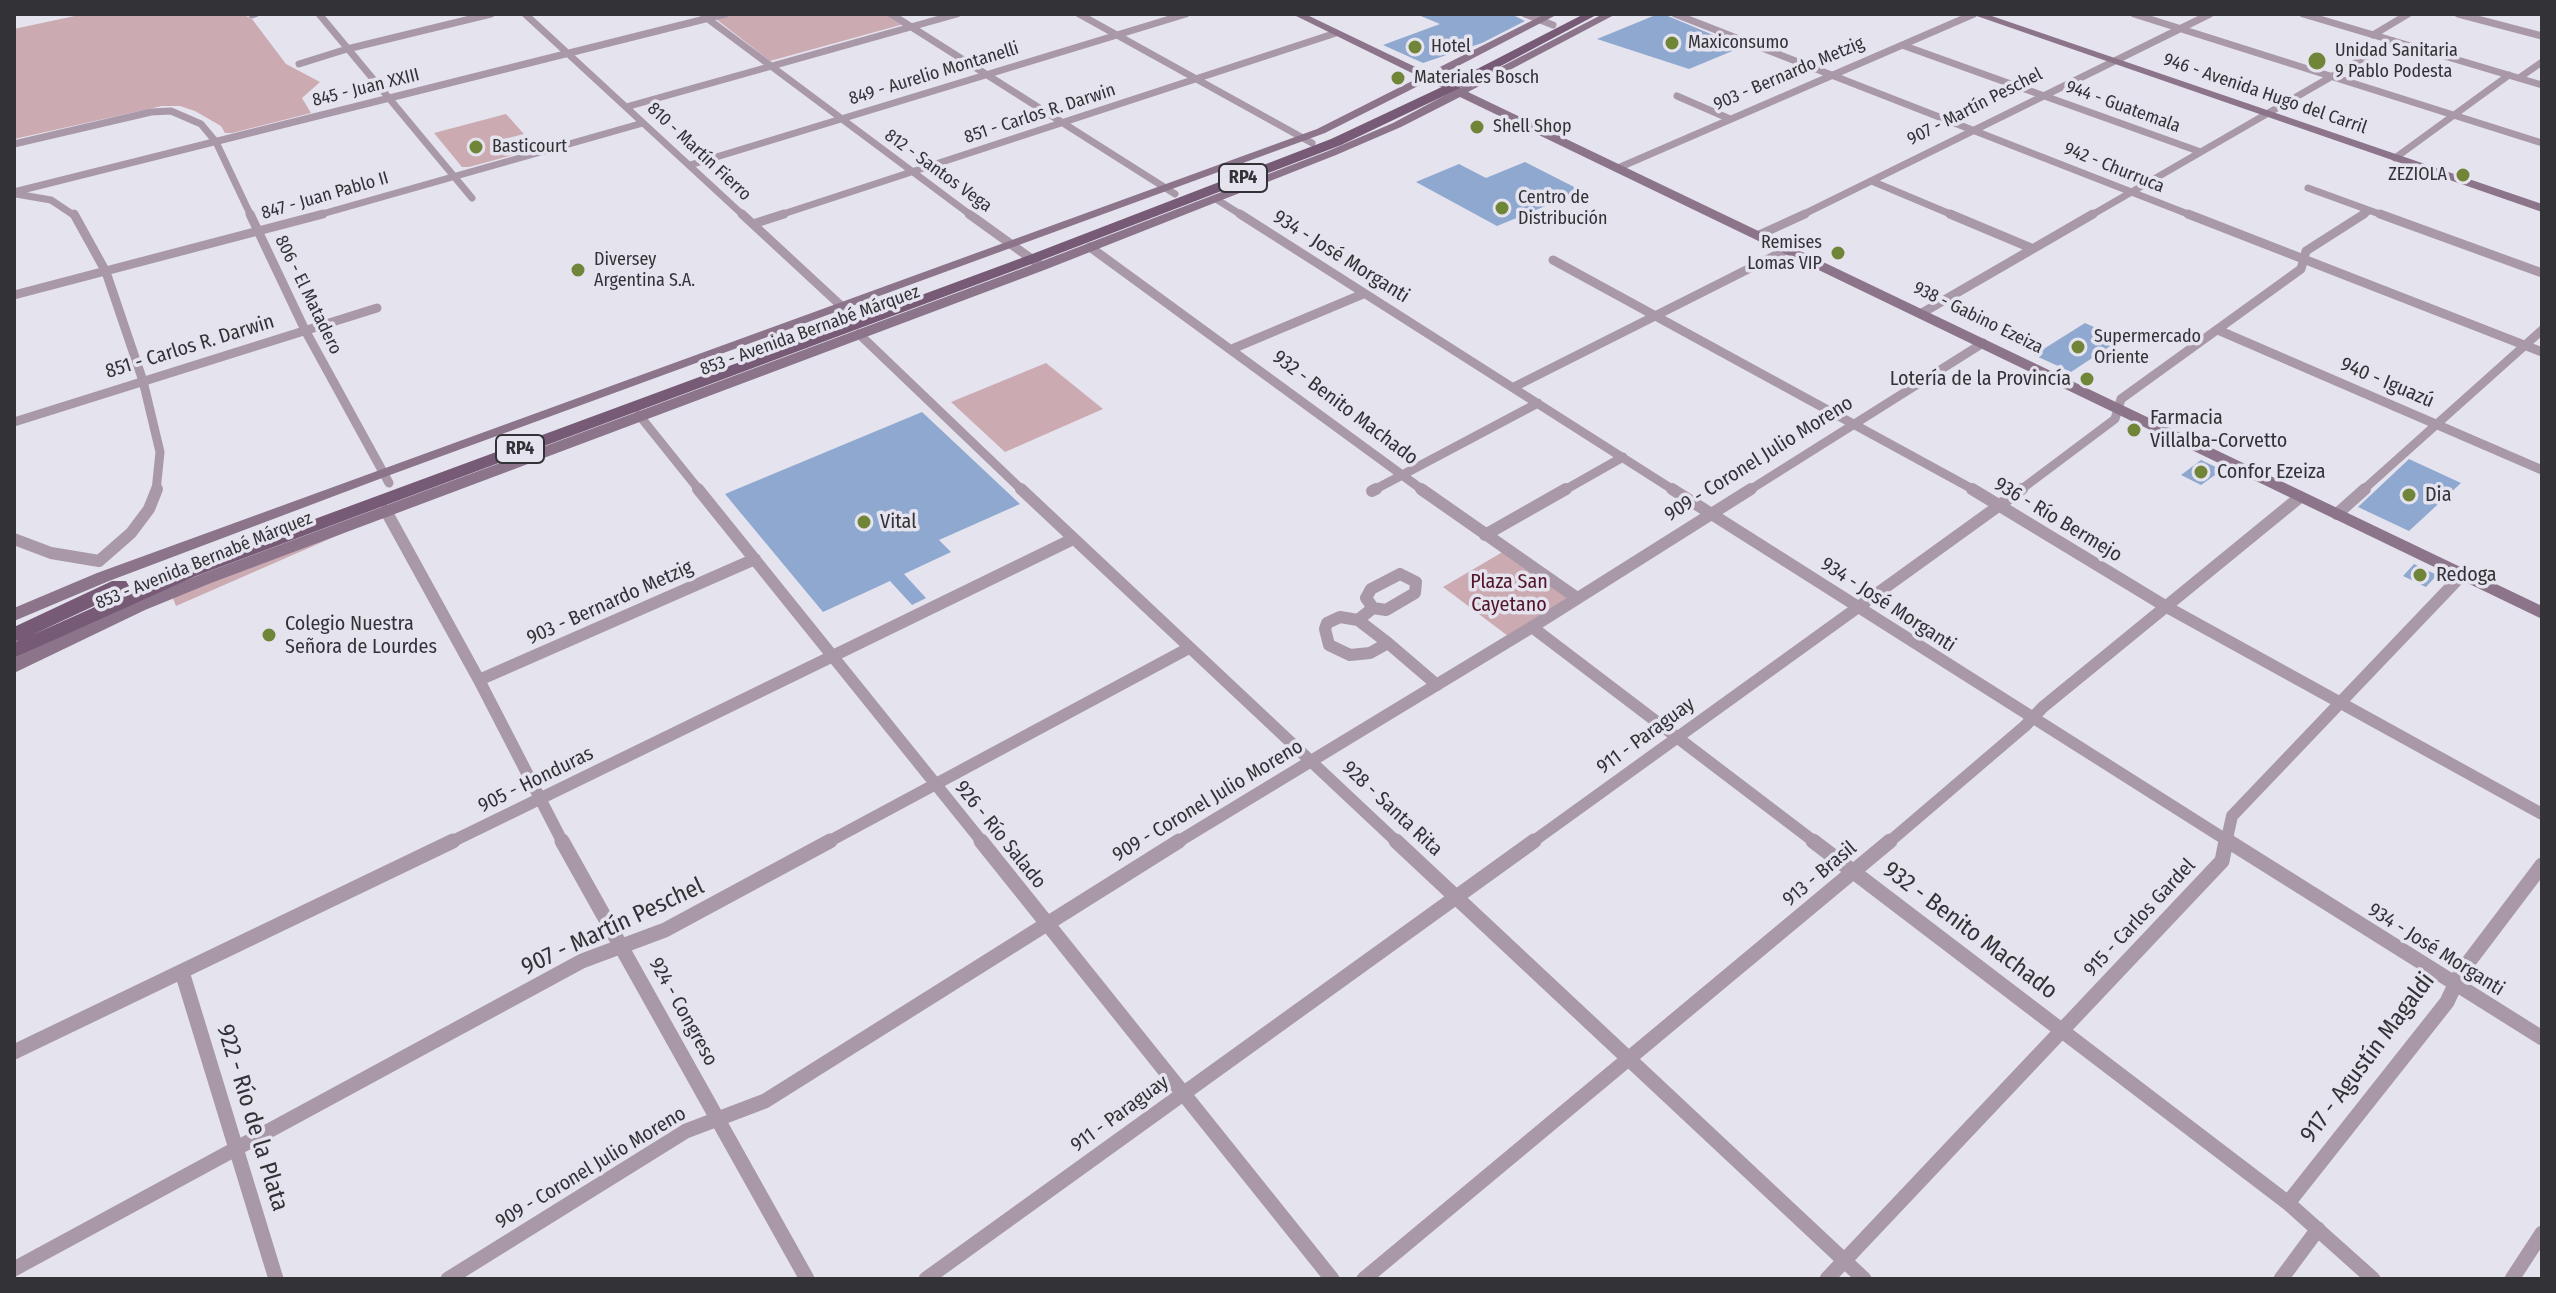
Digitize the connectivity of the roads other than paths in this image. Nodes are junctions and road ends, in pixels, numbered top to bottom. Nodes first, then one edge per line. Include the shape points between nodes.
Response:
1 (319, 14) edge
2 (491, 14) edge
3 (525, 14) edge
4 (725, 14) edge
5 (891, 14) edge
6 (957, 14) edge
7 (1079, 14) edge
8 (1186, 14) edge
9 (1297, 14) edge
10 (1525, 14) edge
11 (1573, 14) edge
12 (1592, 14) edge
13 (1611, 14) edge
14 (1675, 14) edge
15 (1975, 14) edge
16 (2134, 14) edge
17 (2210, 14) edge
18 (2303, 14) edge
19 (2408, 14) edge
20 (2458, 14) edge
21 (705, 16) edge
22 (1553, 19) edge
23 (1540, 20) junction
24 (911, 27) junction
25 (2180, 28) junction
26 (1336, 33) junction
27 (1116, 35) junction
28 (2373, 35) junction
29 (2542, 36) edge
30 (2393, 41) junction
31 (1902, 45) junction
32 (347, 49) junction
33 (569, 54) junction
34 (2112, 60) junction
35 (2542, 62) edge
36 (299, 64) dead end
37 (773, 65) junction
38 (985, 75) junction
39 (1832, 75) junction
40 (2509, 75) junction
41 (2331, 76) junction
42 (2519, 78) junction
43 (1195, 79) junction
44 (2542, 85) edge
45 (1445, 86) junction
46 (2042, 95) junction
47 (1677, 96) dead end
48 (387, 99) junction
49 (626, 107) junction
50 (2266, 113) junction
51 (2454, 116) junction
52 (1730, 119) junction
53 (841, 120) junction
54 (643, 123) junction
55 (1061, 124) junction
56 (1976, 130) junction
57 (1367, 138) junction
58 (1308, 140) junction
59 (216, 142) junction
60 (1336, 142) junction
61 (2542, 143) edge
62 (14, 144) edge
63 (2198, 151) junction
64 (2395, 158) junction
65 (690, 165) junction
66 (1618, 168) junction
67 (912, 173) junction
68 (453, 177) junction
69 (1874, 182) junction
70 (2308, 188) dead end
71 (1170, 191) junction
72 (14, 192) edge
73 (2132, 192) junction
74 (472, 198) dead end
75 (1216, 199) junction
76 (2542, 208) edge
77 (2369, 211) junction
78 (753, 224) junction
79 (259, 232) junction
80 (1759, 235) junction
81 (1090, 247) junction
82 (2031, 248) junction
83 (1788, 249) junction
84 (1026, 255) junction
85 (1553, 260) dead end
86 (2305, 261) junction
87 (106, 272) junction
88 (2542, 273) edge
89 (1363, 294) junction
90 (14, 295) edge
91 (377, 308) dead end
92 (846, 310) junction
93 (1922, 313) junction
94 (1657, 317) junction
95 (305, 330) junction
96 (2218, 330) junction
97 (2542, 330) edge
98 (859, 334) junction
99 (1983, 343) junction
100 (2525, 345) junction
101 (1232, 349) junction
102 (2542, 352) edge
103 (788, 361) junction
104 (732, 370) junction
105 (143, 381) junction
106 (1514, 387) junction
107 (1538, 403) junction
108 (2118, 408) junction
109 (639, 415) junction
110 (14, 422) edge
111 (1853, 424) junction
112 (2436, 424) junction
113 (1623, 457) junction
114 (2542, 470) edge
115 (1402, 476) junction
116 (387, 478) junction
117 (1372, 491) dead end
118 (2300, 497) junction
119 (2001, 505) junction
120 (386, 511) junction
121 (1709, 513) junction
122 (2337, 514) junction
123 (1485, 535) junction
124 (14, 539) edge
125 (1073, 539) junction
126 (755, 559) junction
127 (101, 569) junction
128 (2462, 575) junction
129 (1577, 598) junction
130 (2165, 606) junction
131 (1859, 607) junction
132 (1373, 608) dead end
133 (2542, 613) edge
134 (14, 615) edge
135 (1358, 620) junction
136 (1532, 627) junction
137 (14, 635) edge
138 (1388, 643) junction
139 (1189, 648) junction
140 (14, 651) edge
141 (833, 657) junction
142 (14, 666) edge
143 (479, 680) junction
144 (1437, 685) junction
145 (2342, 704) junction
146 (2031, 718) junction
147 (1678, 737) junction
148 (1311, 762) junction
149 (934, 786) junction
150 (539, 800) junction
151 (2542, 814) edge
152 (2225, 838) junction
153 (2542, 865) edge
154 (1855, 871) junction
155 (1458, 896) junction
156 (1045, 923) junction
157 (622, 944) junction
158 (182, 972) junction
159 (2455, 982) junction
160 (2063, 1030) junction
161 (2542, 1038) edge
162 (14, 1052) edge
163 (1629, 1060) junction
164 (1184, 1093) junction
165 (719, 1118) junction
166 (237, 1151) junction
167 (2288, 1203) junction
168 (2318, 1229) junction
169 (2542, 1233) edge
170 (1844, 1261) junction
171 (14, 1269) edge
172 (276, 1279) edge
173 (448, 1279) edge
174 (807, 1279) edge
175 (926, 1279) edge
176 (1332, 1279) edge
177 (1364, 1279) edge
178 (1827, 1279) edge
179 (1864, 1279) edge
180 (2281, 1279) edge
181 (2373, 1279) edge
182 (2512, 1279) edge

1 - 32 street
2 - 32 street
3 - 33 street, 810 - Martín Fierro
4 - 21 street, 845 - Juan XXIII
5 - 24 street
6 - 24 street
7 - 27 street
8 - 27 street, 849 - Aurelio Montanelli
9 - 26 street, 938 - Gabino Ezeiza
10 - 23 street
11 - 22 main road, 853 - Avenida Bernabé Márquez / RP4
12 - 45 main road, 853 - Avenida Bernabé Márquez / RP4
13 - 45 street, 853 - Avenida Bernabé Márquez
14 - 39 street, 942 - Churruca
15 - 31 street, 903 - Bernardo Metzig
15 - 34 street, 946 - Avenida Hugo del Carril
16 - 25 street
17 - 25 street, 907 - Martín Peschel
18 - 28 street
19 - 28 street
20 - 29 street
21 - 33 street, 845 - Juan XXIII
21 - 37 street, 812 - Santos Vega
22 - 23 street, 853 - Avenida Bernabé Márquez
22 - 45 main road, 853 - Avenida Bernabé Márquez / RP4
23 - 45 street, 853 - Avenida Bernabé Márquez
24 - 37 street
24 - 38 street
25 - 34 street, 907 - Martín Peschel
25 - 41 street
26 - 43 street, 851 - Carlos R. Darwin
26 - 45 street, 938 - Gabino Ezeiza
27 - 38 street, 849 - Aurelio Montanelli
27 - 43 street
28 - 30 street
30 - 40 street
30 - 41 street
31 - 39 street, 903 - Bernardo Metzig
31 - 46 street, 944 - Guatemala
32 - 36 street
32 - 48 street
33 - 48 street, 845 - Juan XXIII
33 - 49 street, 810 - Martín Fierro
34 - 46 street, 907 - Martín Peschel
34 - 50 street, 946 - Avenida Hugo del Carril
35 - 42 street
37 - 49 street
37 - 53 street, 812 - Santos Vega
38 - 53 street, 849 - Aurelio Montanelli
38 - 55 street
39 - 52 street, 903 - Bernardo Metzig
39 - 56 street, 942 - Churruca
40 - 42 street
40 - 51 street
41 - 50 street
41 - 51 street
42 - 44 street
43 - 55 street, 851 - Carlos R. Darwin
43 - 58 street
45 - 57 street, 853 - Avenida Bernabé Márquez
45 - 58 main road, 853 - Avenida Bernabé Márquez / RP4
45 - 60 main road, 853 - Avenida Bernabé Márquez / RP4
45 - 66 street, 938 - Gabino Ezeiza
46 - 56 street, 907 - Martín Peschel
46 - 63 street, 944 - Guatemala
47 - 52 street
48 - 59 street, 845 - Juan XXIII
48 - 68 street
49 - 54 street, 810 - Martín Fierro
50 - 63 street
50 - 64 street, 946 - Avenida Hugo del Carril
51 - 61 street
51 - 64 street
52 - 66 street, 903 - Bernardo Metzig
53 - 65 street, 849 - Aurelio Montanelli
53 - 67 street, 812 - Santos Vega
54 - 65 street, 810 - Martín Fierro
54 - 68 street, 847 - Juan Pablo II
55 - 67 street, 851 - Carlos R. Darwin
55 - 71 street
56 - 69 street, 907 - Martín Peschel
56 - 73 street, 942 - Churruca
57 - 60 main road
57 - 75 street, 853 - Avenida Bernabé Márquez
58 - 71 main road, 853 - Avenida Bernabé Márquez / RP4
59 - 62 street, 806 - El Matadero via 193,119 171,111
59 - 72 street, 845 - Juan XXIII
59 - 79 street, 806 - El Matadero
60 - 84 main road, 853 - Avenida Bernabé Márquez / RP4
63 - 73 street
64 - 76 street, 946 - Avenida Hugo del Carril
65 - 78 street, 810 - Martín Fierro
66 - 80 street, 938 - Gabino Ezeiza
67 - 78 street, 851 - Carlos R. Darwin
67 - 84 street, 812 - Santos Vega
68 - 74 street
68 - 79 street, 847 - Juan Pablo II
69 - 80 street, 907 - Martín Peschel
69 - 82 street
70 - 77 street
71 - 84 main road, 853 - Avenida Bernabé Márquez / RP4
72 - 87 street via 51,200 73,213
73 - 82 street
73 - 86 street, 942 - Churruca
75 - 81 street, 853 - Avenida Bernabé Márquez
75 - 89 street, 934 - José Morganti
77 - 86 street, 911 - Paraguay via 2306,251
77 - 88 street
78 - 92 street, 810 - Martín Fierro
79 - 87 street, 847 - Juan Pablo II
79 - 95 street, 806 - El Matadero
80 - 83 street, 938 - Gabino Ezeiza
81 - 84 street, 853 - Avenida Bernabé Márquez
81 - 101 street, 932 - Benito Machado
82 - 93 street
83 - 93 street, 938 - Gabino Ezeiza
83 - 94 street
84 - 92 main road, 853 - Avenida Bernabé Márquez / RP4
84 - 98 street, 853 - Avenida Bernabé Márquez
84 - 104 main road, 853 - Avenida Bernabé Márquez / RP4
85 - 94 street, 936 - Río Bermejo
86 - 96 street, 911 - Paraguay
86 - 100 street, 942 - Churruca
87 - 90 street, 847 - Juan Pablo II
87 - 105 street
89 - 101 street
89 - 106 street, 934 - José Morganti
91 - 95 street, 851 - Carlos R. Darwin
92 - 116 main road, 853 - Avenida Bernabé Márquez / RP4
93 - 99 street, 938 - Gabino Ezeiza
94 - 106 street
94 - 111 street, 936 - Río Bermejo
95 - 105 street, 851 - Carlos R. Darwin
95 - 116 street, 806 - El Matadero
96 - 108 street, 911 - Paraguay via 2121,399
96 - 112 street, 940 - Iguazú
97 - 100 street
98 - 103 street, 853 - Avenida Bernabé Márquez
98 - 125 street, 928 - Santa Rita
99 - 108 street, 938 - Gabino Ezeiza
99 - 111 street, 909 - Coronel Julio Moreno
100 - 102 street, 942 - Churruca
100 - 112 street
101 - 115 street, 932 - Benito Machado
103 - 104 main road
103 - 109 street, 853 - Avenida Bernabé Márquez
104 - 140 main road, 853 - Avenida Bernabé Márquez / RP4 via 189,572
105 - 110 street, 851 - Carlos R. Darwin
105 - 127 street via 160,452 159,485 140,522
106 - 107 street, 934 - José Morganti
107 - 113 street, 934 - José Morganti
107 - 115 street
108 - 118 street, 938 - Gabino Ezeiza
108 - 119 street, 911 - Paraguay via 2115,419
109 - 120 street, 853 - Avenida Bernabé Márquez
109 - 126 street, 926 - Río Salado
111 - 119 street, 936 - Río Bermejo
111 - 121 street, 909 - Coronel Julio Moreno
112 - 114 street, 940 - Iguazú
112 - 122 street
113 - 121 street, 934 - José Morganti
113 - 123 street
115 - 117 street
115 - 123 street, 932 - Benito Machado
116 - 127 street, 853 - Avenida Bernabé Márquez
116 - 137 main road, 853 - Avenida Bernabé Márquez / RP4 via 130,581
118 - 122 street, 938 - Gabino Ezeiza
118 - 130 street, 913 - Brasil
119 - 130 street, 936 - Río Bermejo
119 - 131 street, 911 - Paraguay
120 - 142 street, 853 - Avenida Bernabé Márquez via 139,606
120 - 143 street, 924 - Congreso
121 - 129 street, 909 - Coronel Julio Moreno
121 - 131 street, 934 - José Morganti
122 - 128 street, 938 - Gabino Ezeiza
123 - 129 street, 932 - Benito Machado
124 - 127 street
125 - 139 street, 928 - Santa Rita
125 - 141 street, 905 - Honduras
126 - 141 street, 926 - Río Salado
126 - 143 street, 903 - Bernardo Metzig
127 - 134 street, 853 - Avenida Bernabé Márquez
128 - 133 street, 938 - Gabino Ezeiza
128 - 145 street, 915 - Carlos Gardel
129 - 136 street, 909 - Coronel Julio Moreno
130 - 145 street, 936 - Río Bermejo
130 - 146 street, 913 - Brasil
131 - 146 street, 934 - José Morganti
131 - 147 street, 911 - Paraguay
132 - 135 street
135 - 138 street
135 - 138 street via 1340,617 1327,623 1329,645 1342,654 1360,656
136 - 144 street, 909 - Coronel Julio Moreno
136 - 147 street, 932 - Benito Machado
138 - 144 street
139 - 148 street, 928 - Santa Rita
139 - 149 street, 907 - Martín Peschel
141 - 149 street, 926 - Río Salado
141 - 150 street, 905 - Honduras
143 - 150 street, 924 - Congreso
144 - 148 street, 909 - Coronel Julio Moreno
145 - 151 street, 936 - Río Bermejo
145 - 152 street, 915 - Carlos Gardel via 2232,816
146 - 152 street, 934 - José Morganti
146 - 154 street, 913 - Brasil
147 - 154 street, 932 - Benito Machado
147 - 155 street, 911 - Paraguay
148 - 155 street, 928 - Santa Rita
148 - 156 street, 909 - Coronel Julio Moreno
149 - 156 street, 926 - Río Salado
149 - 157 street, 907 - Martín Peschel via 665,930
150 - 157 street, 924 - Congreso
150 - 158 street, 905 - Honduras
152 - 159 street, 934 - José Morganti
152 - 160 street, 915 - Carlos Gardel via 2222,861
153 - 159 street, 917 - Agustín Magaldi
154 - 160 street, 932 - Benito Machado
154 - 163 street, 913 - Brasil
155 - 163 street, 928 - Santa Rita
155 - 164 street, 911 - Paraguay
156 - 164 street, 926 - Río Salado
156 - 165 street, 909 - Coronel Julio Moreno via 765,1101
157 - 165 street, 924 - Congreso
157 - 166 street, 907 - Martín Peschel
158 - 162 street, 905 - Honduras
158 - 166 street, 922 - Río de la Plata
159 - 161 street, 934 - José Morganti
159 - 167 street, 917 - Agustín Magaldi via 2447,1002
160 - 167 street, 932 - Benito Machado
160 - 170 street, 915 - Carlos Gardel
163 - 170 street, 928 - Santa Rita
163 - 177 street, 913 - Brasil
164 - 175 street, 911 - Paraguay
164 - 176 street, 926 - Río Salado
165 - 173 street, 909 - Coronel Julio Moreno via 686,1131
165 - 174 street, 924 - Congreso
166 - 171 street, 907 - Martín Peschel
166 - 172 street, 922 - Río de la Plata
167 - 168 street, 932 - Benito Machado
168 - 180 street
168 - 181 street, 932 - Benito Machado
169 - 182 street
170 - 178 street, 915 - Carlos Gardel
170 - 179 street, 928 - Santa Rita

